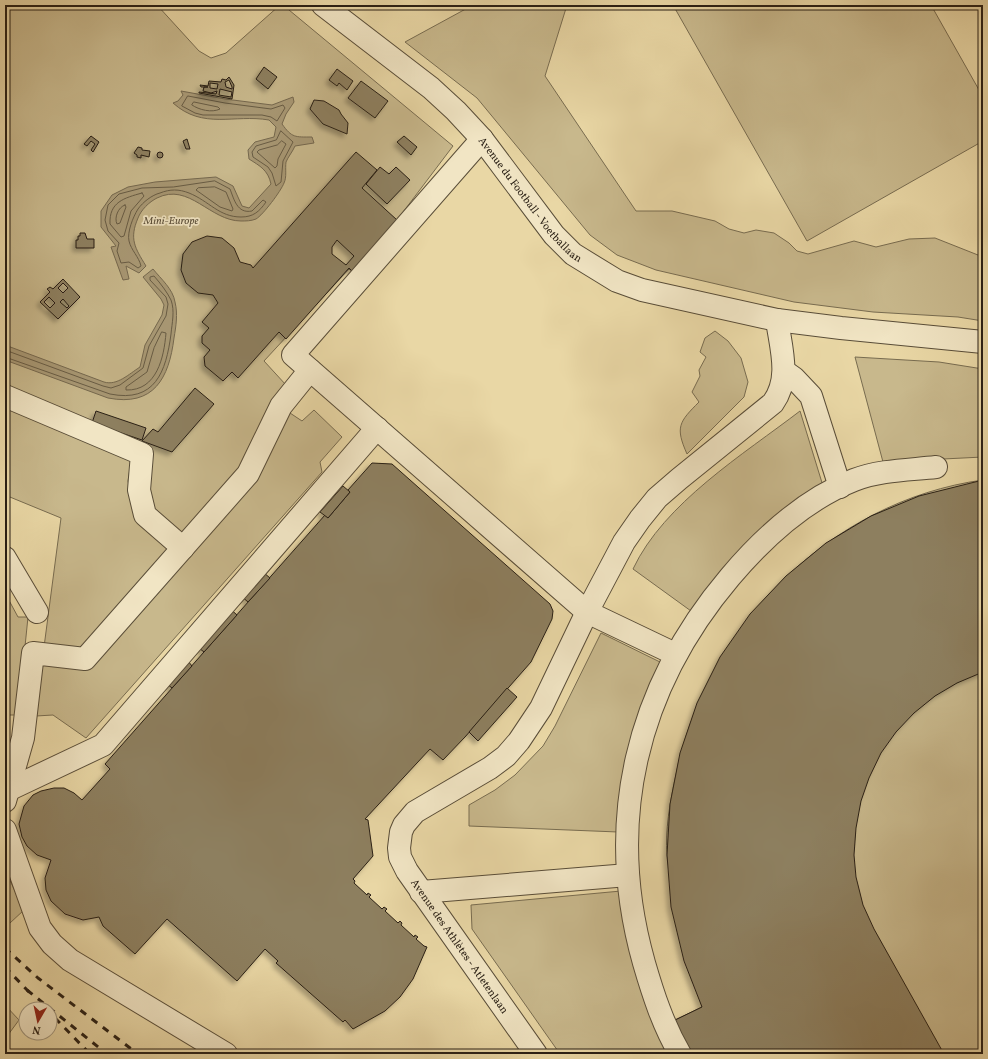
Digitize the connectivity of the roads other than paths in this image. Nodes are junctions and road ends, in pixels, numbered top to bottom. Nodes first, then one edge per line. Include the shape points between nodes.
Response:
1 (323, 5) edge
2 (482, 140) junction
3 (777, 320) junction
4 (983, 342) edge
5 (310, 370) junction
6 (784, 371) junction
7 (5, 396) edge
8 (377, 428) junction
9 (936, 467) dead end
10 (840, 487) junction
11 (183, 548) junction
12 (5, 558) edge
13 (37, 612) dead end
14 (587, 612) junction
15 (675, 654) junction
16 (7, 796) edge
17 (5, 830) edge
18 (628, 875) junction
19 (422, 892) junction
20 (226, 1054) edge
21 (536, 1054) edge
22 (680, 1054) edge

1 - 2 street, Avenue du Football - Voetballaan via 431,88
2 - 3 street, Avenue du Football - Voetballaan via 554,235 573,254 594,269 642,290
2 - 5 street via 293,355
3 - 4 street, Avenue du Football - Voetballaan
3 - 6 street
5 - 8 street
5 - 11 street via 281,406 248,474
6 - 10 street via 811,396
6 - 14 street via 780,394 773,403 657,498 624,542
7 - 11 street via 142,454 139,490 145,515
8 - 14 street
8 - 16 street via 103,745
9 - 10 street via 867,475
10 - 15 street via 807,507 758,545 712,597
11 - 16 street via 85,659 33,653 23,738
12 - 13 street
14 - 15 street
14 - 19 street, Avenue des Athlètes - Atletenlaan via 541,708 519,741 506,756 490,768 415,812 404,825 399,844 400,856
15 - 18 street via 654,702 638,752 628,823
17 - 20 street via 44,935 70,960
18 - 19 street
18 - 22 street via 633,921 649,983
19 - 21 street, Avenue des Athlètes - Atletenlaan

